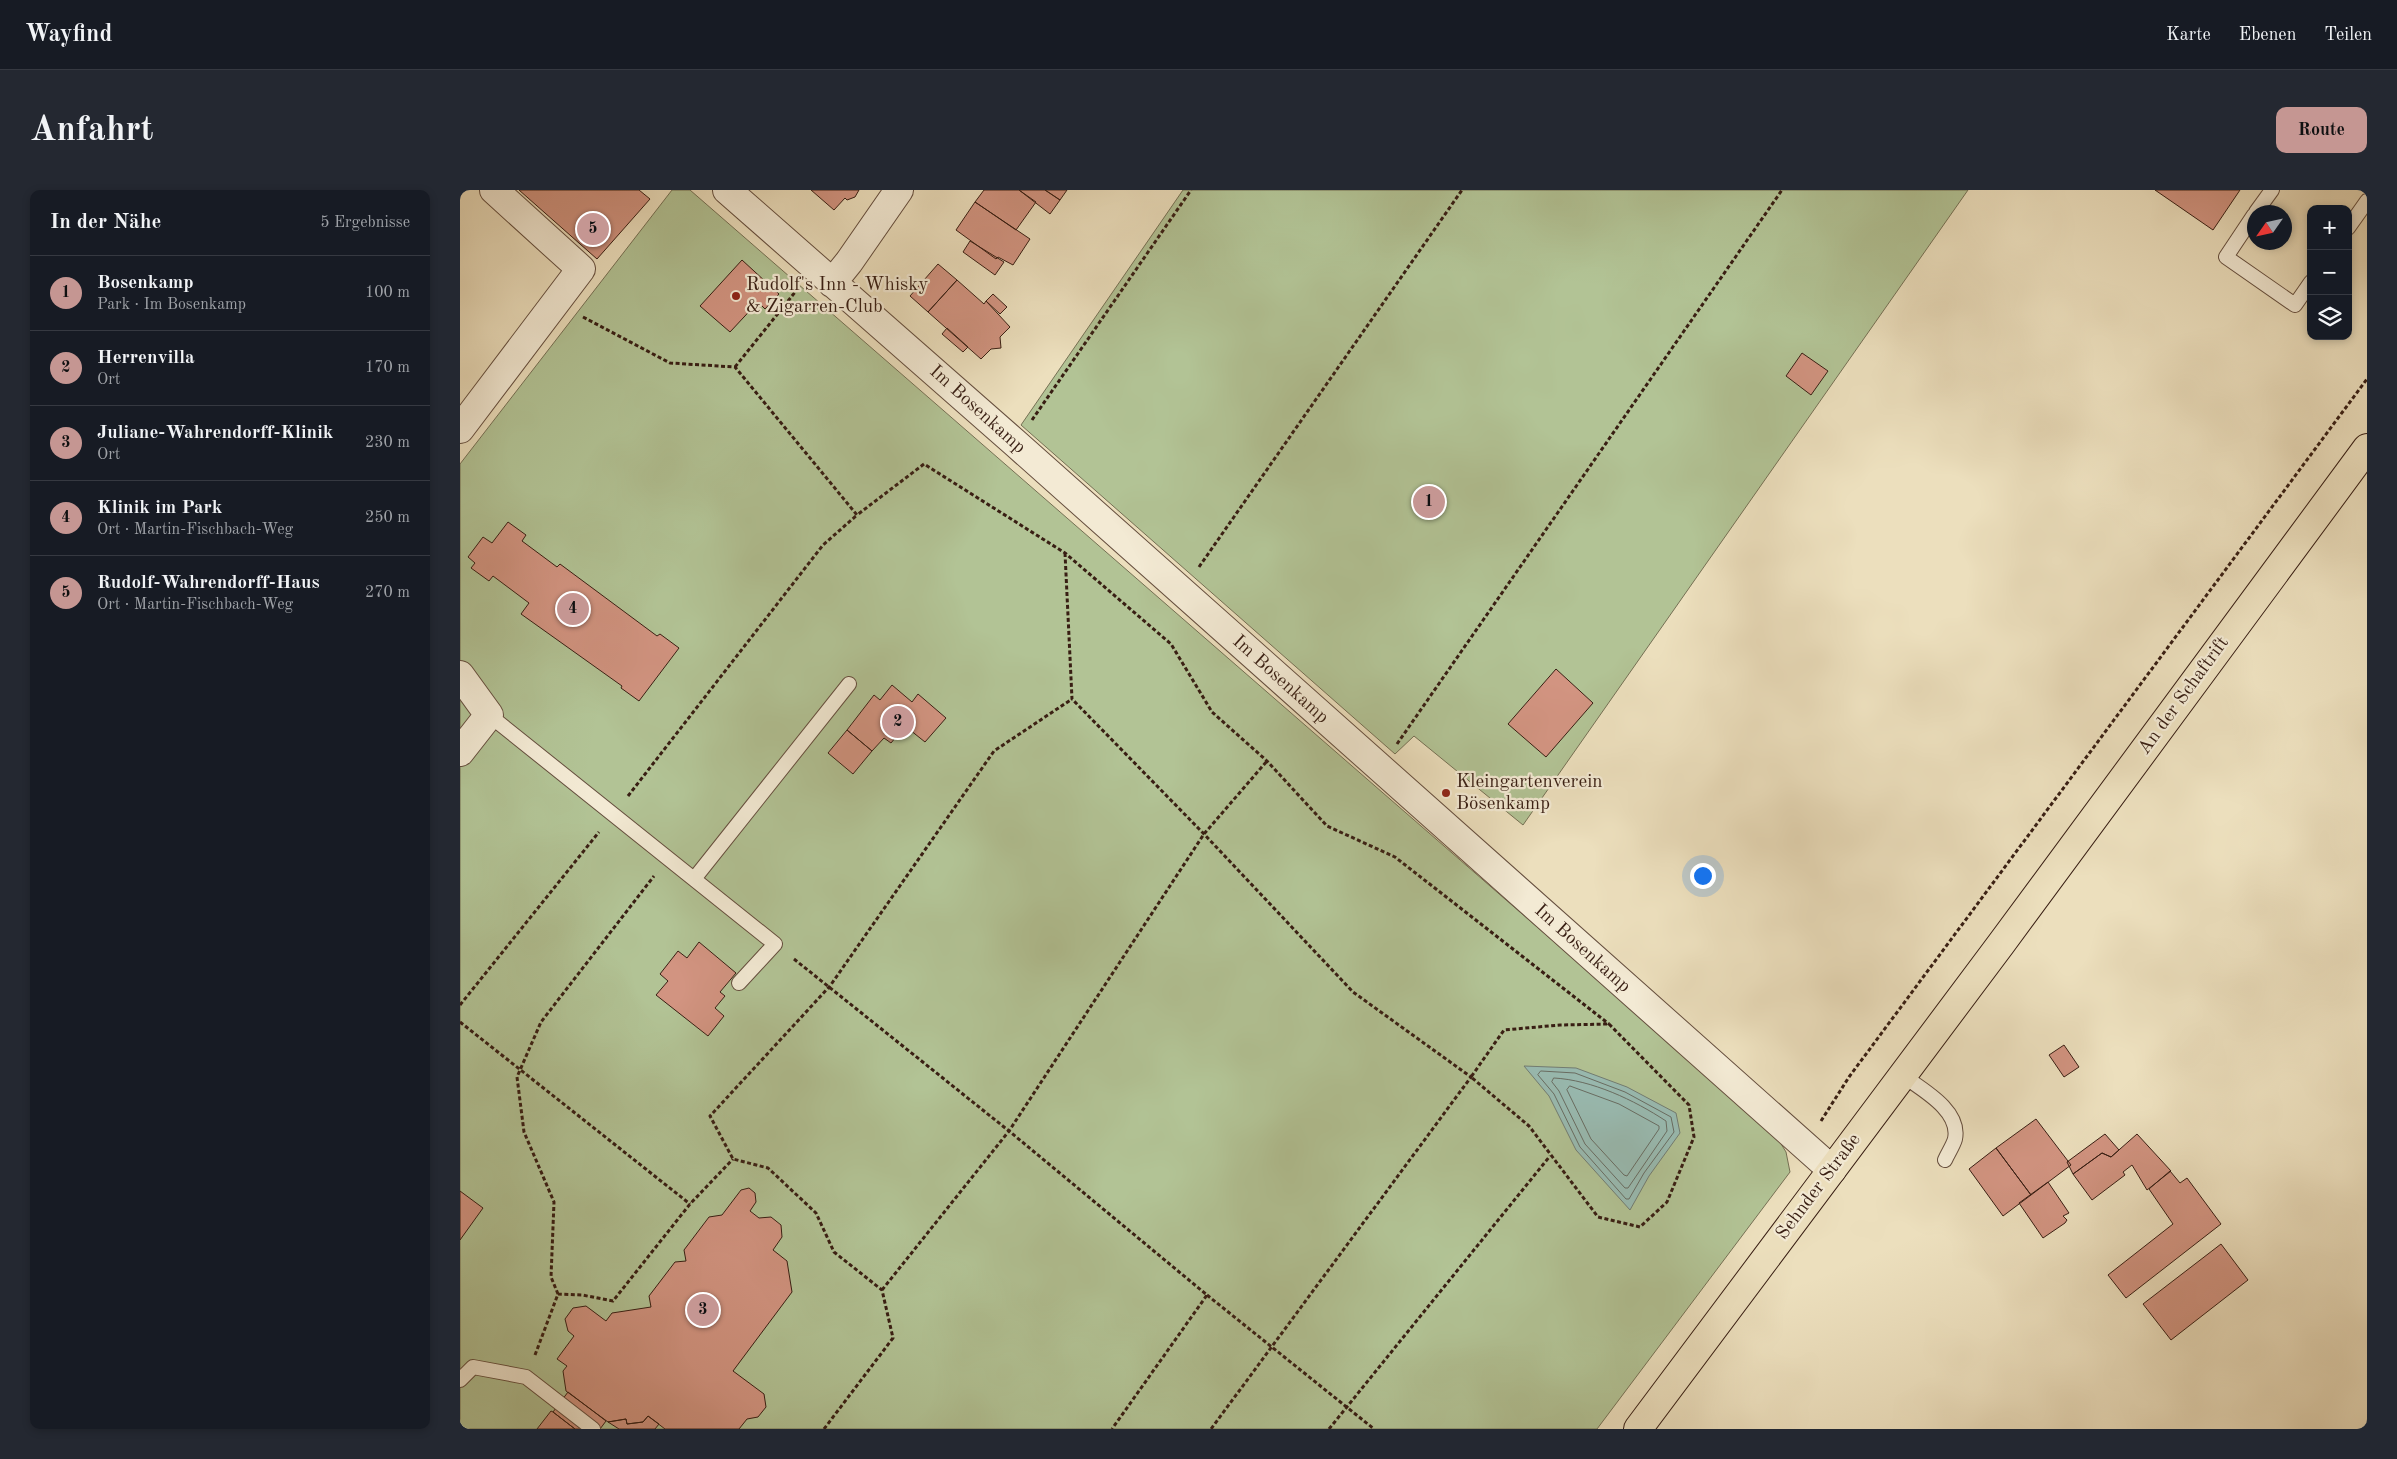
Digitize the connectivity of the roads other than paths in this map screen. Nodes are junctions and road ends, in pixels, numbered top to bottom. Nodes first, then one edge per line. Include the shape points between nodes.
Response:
1 (494, 190) edge
2 (727, 190) edge
3 (899, 190) edge
4 (2272, 190) edge
5 (2367, 201) edge
6 (2261, 205) edge
7 (2352, 222) edge
8 (2247, 226) edge
9 (832, 282) junction
10 (2307, 288) edge
11 (460, 429) edge
12 (2367, 448) edge
13 (460, 675) edge
14 (849, 684) dead end
15 (489, 715) junction
16 (460, 752) edge
17 (694, 878) junction
18 (2001, 944) joint
19 (739, 983) dead end
20 (1902, 1075) junction
21 (1945, 1160) dead end
22 (1832, 1170) junction
23 (460, 1380) edge
24 (593, 1429) edge
25 (1638, 1429) edge

1 - 11 street via 581,269
2 - 9 street, Im Bosenkamp
3 - 9 street
4 - 6 lane
5 - 7 lane
8 - 10 lane via 2226,257 2295,305
9 - 22 street, Im Bosenkamp
12 - 18 main road, An der Schaftrift
13 - 15 street
14 - 17 lane
15 - 16 street
15 - 17 lane
17 - 19 lane via 775,944
18 - 20 main road, Sehnder Straße
20 - 21 lane via 1938,1102 1953,1119 1955,1138
20 - 22 main road, Sehnder Straße
22 - 25 main road, Sehnder Straße
23 - 24 lane via 473,1367 526,1377

